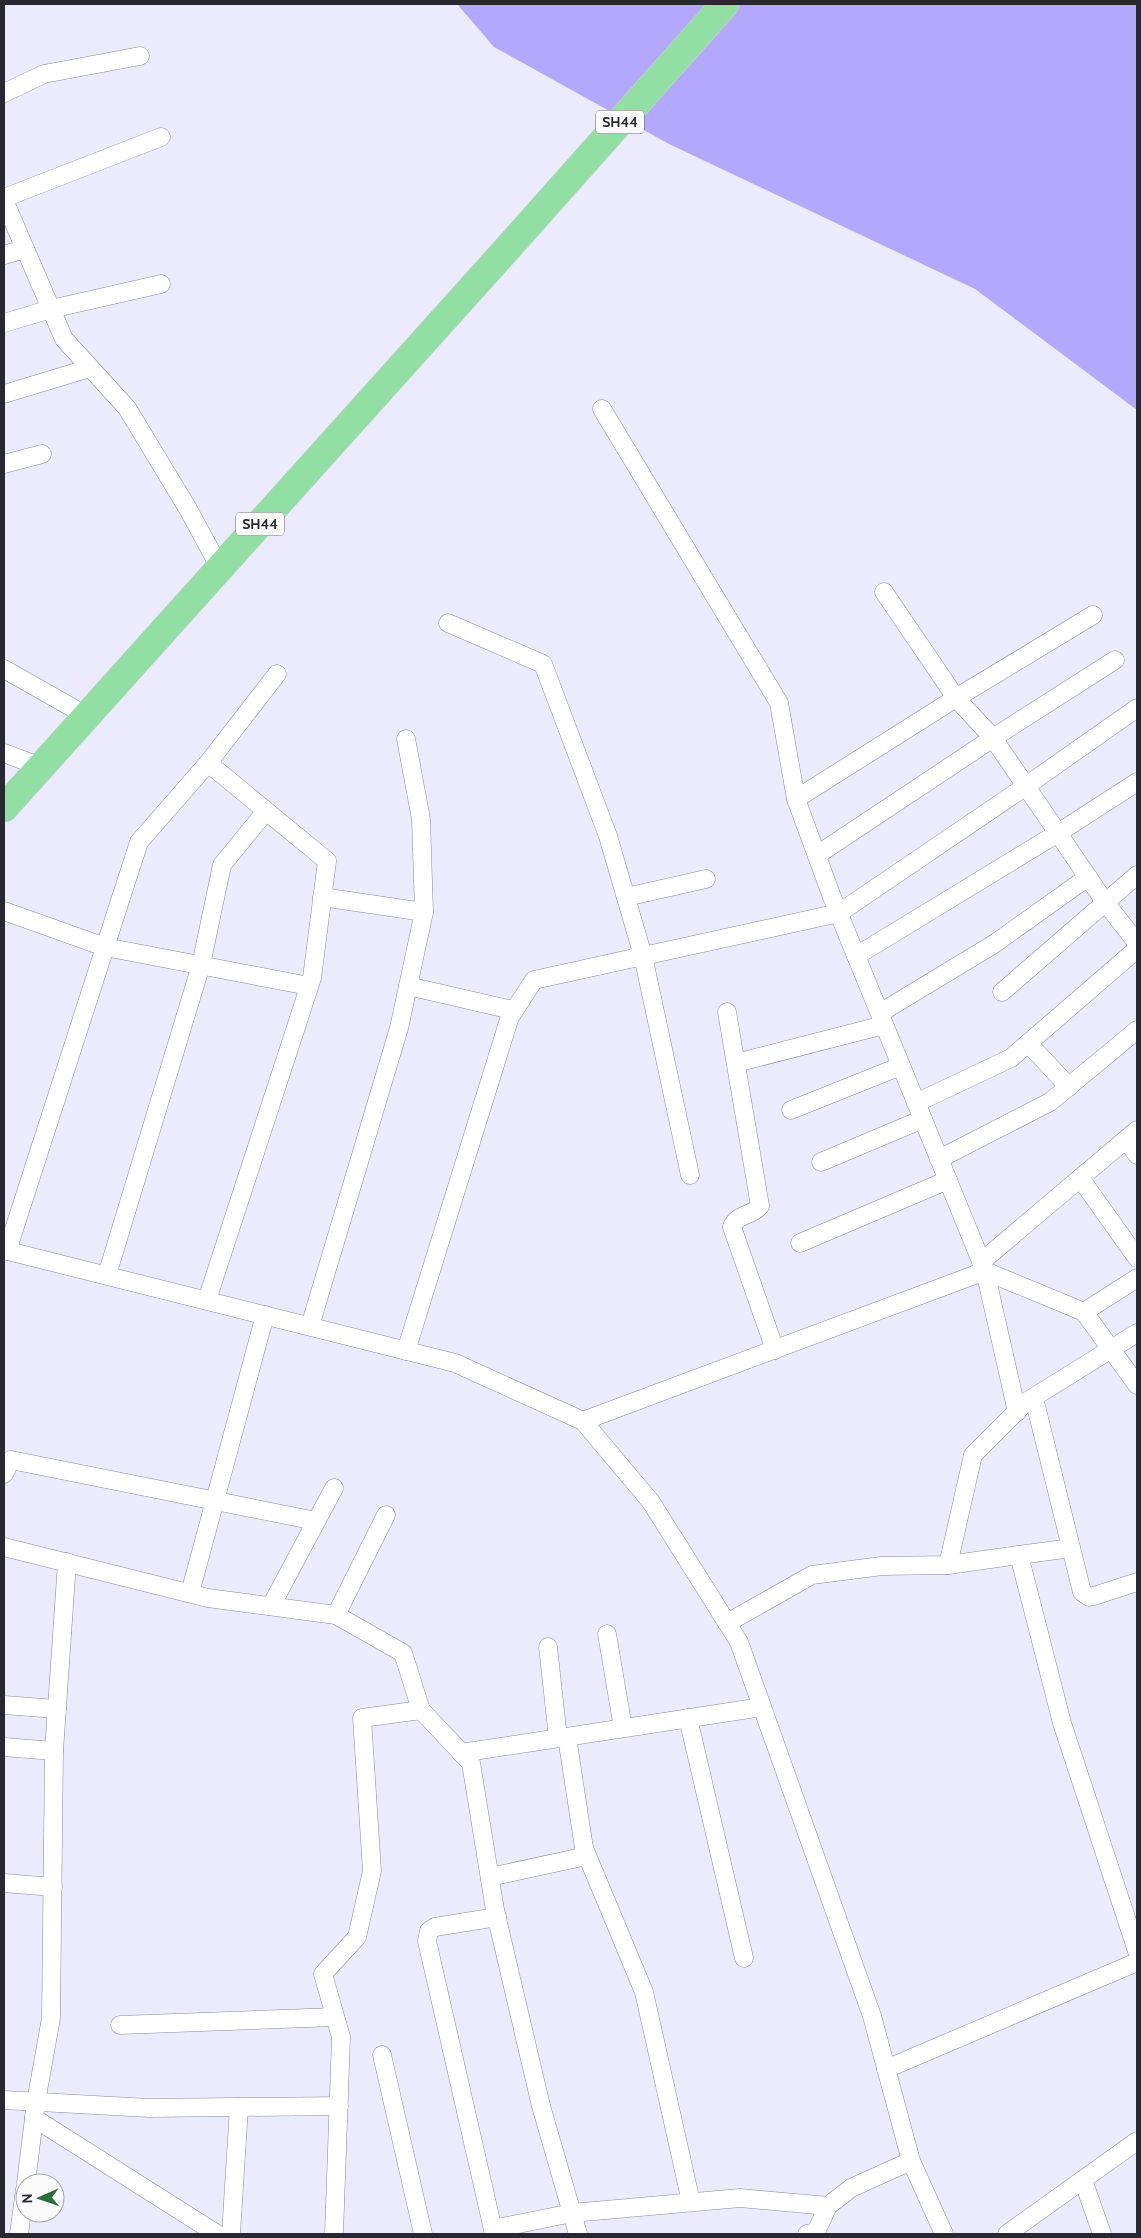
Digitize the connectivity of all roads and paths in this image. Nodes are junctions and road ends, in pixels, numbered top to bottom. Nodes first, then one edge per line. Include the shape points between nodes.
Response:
1 (724, 4) edge
2 (140, 56) dead end
3 (4, 94) edge
4 (161, 137) dead end
5 (4, 199) edge
6 (25, 249) junction
7 (4, 255) edge
8 (161, 284) dead end
9 (51, 309) junction
10 (4, 324) edge
11 (90, 368) junction
12 (4, 394) edge
13 (602, 409) dead end
14 (42, 454) dead end
15 (4, 464) edge
16 (220, 568) junction
17 (884, 592) dead end
18 (1094, 615) dead end
19 (448, 623) dead end
20 (1115, 660) dead end
21 (4, 669) edge
22 (277, 674) dead end
23 (956, 698) junction
24 (1137, 708) edge
25 (87, 716) junction
26 (993, 738) junction
27 (406, 739) dead end
28 (4, 752) edge
29 (208, 763) junction
30 (41, 767) junction
31 (1137, 782) edge
32 (1026, 786) junction
33 (796, 799) junction
34 (4, 808) edge
35 (266, 811) junction
36 (1058, 833) junction
37 (816, 855) junction
38 (1137, 875) edge
39 (1088, 877) junction
40 (706, 879) dead end
41 (322, 897) junction
42 (626, 897) junction
43 (1105, 902) junction
44 (4, 911) edge
45 (424, 912) junction
46 (839, 913) junction
47 (1137, 943) edge
48 (105, 947) junction
49 (1137, 949) edge
50 (643, 956) junction
51 (856, 956) junction
52 (201, 965) junction
53 (310, 986) junction
54 (408, 986) junction
55 (1002, 992) dead end
56 (727, 1012) dead end
57 (510, 1017) junction
58 (882, 1019) junction
59 (1137, 1030) edge
60 (1028, 1043) junction
61 (736, 1063) junction
62 (901, 1066) junction
63 (1069, 1087) junction
64 (791, 1110) dead end
65 (920, 1111) junction
66 (1132, 1135) edge
67 (1137, 1155) edge
68 (939, 1159) junction
69 (821, 1162) dead end
70 (690, 1175) dead end
71 (1080, 1178) junction
72 (948, 1180) junction
73 (800, 1244) dead end
74 (6, 1250) edge
75 (1137, 1258) edge
76 (983, 1267) junction
77 (107, 1275) junction
78 (1137, 1278) edge
79 (207, 1300) junction
80 (1084, 1312) junction
81 (265, 1314) junction
82 (310, 1326) junction
83 (1137, 1333) edge
84 (776, 1350) junction
85 (1112, 1350) junction
86 (406, 1351) junction
87 (1137, 1385) edge
88 (1034, 1398) junction
89 (1017, 1412) junction
90 (583, 1421) junction
91 (4, 1474) edge
92 (334, 1488) dead end
93 (215, 1501) junction
94 (386, 1515) dead end
95 (316, 1521) junction
96 (4, 1547) edge
97 (1071, 1548) junction
98 (1019, 1555) junction
99 (67, 1562) junction
100 (948, 1566) junction
101 (1137, 1582) edge
102 (190, 1593) junction
103 (271, 1606) junction
104 (336, 1615) junction
105 (727, 1623) junction
106 (607, 1634) dead end
107 (548, 1647) dead end
108 (4, 1705) edge
109 (762, 1707) junction
110 (57, 1709) junction
111 (420, 1710) junction
112 (688, 1718) junction
113 (623, 1728) junction
114 (562, 1737) junction
115 (4, 1746) edge
116 (54, 1751) junction
117 (461, 1753) junction
118 (584, 1848) junction
119 (490, 1877) junction
120 (4, 1882) edge
121 (53, 1887) junction
122 (497, 1917) junction
123 (1137, 1951) edge
124 (744, 1958) dead end
125 (1137, 1962) edge
126 (335, 2017) junction
127 (120, 2025) dead end
128 (382, 2055) dead end
129 (886, 2069) junction
130 (4, 2100) edge
131 (339, 2106) junction
132 (239, 2107) junction
133 (35, 2110) junction
134 (1137, 2141) edge
135 (910, 2161) junction
136 (27, 2173) edge
137 (1083, 2180) junction
138 (692, 2202) junction
139 (828, 2206) junction
140 (572, 2213) junction
141 (493, 2232) edge
142 (217, 2234) edge
143 (231, 2234) edge
144 (334, 2234) edge
145 (423, 2234) edge
146 (578, 2234) edge
147 (808, 2234) edge
148 (944, 2234) edge
149 (1007, 2234) edge
150 (1102, 2234) edge

1 - 16 main road, SH44
2 - 3 street via 44,74
4 - 5 street
5 - 6 street
6 - 7 street
6 - 9 street
8 - 9 street
9 - 10 street
9 - 11 street via 64,340
11 - 12 street
11 - 16 street via 127,408
13 - 33 street via 779,703
14 - 15 street
16 - 25 main road, SH44
17 - 23 street
18 - 23 street
19 - 42 street via 543,664 608,836
20 - 26 street
21 - 25 street
22 - 29 street
23 - 26 street
23 - 33 street
24 - 32 street
25 - 30 main road, SH44
26 - 32 street
26 - 37 street
27 - 45 street via 421,819
28 - 30 street
29 - 35 street
29 - 48 street via 138,842
30 - 34 main road, SH44
31 - 36 street
32 - 36 street
32 - 46 street
33 - 37 street
35 - 41 street via 327,861
35 - 52 street via 222,865
36 - 39 street
36 - 51 street
37 - 46 street
38 - 43 street
39 - 43 street
39 - 58 street
40 - 42 street
41 - 45 street
41 - 53 street
42 - 50 street
43 - 47 street
43 - 55 street
44 - 48 street
45 - 54 street
46 - 50 street
46 - 51 street
48 - 52 street
48 - 74 street
49 - 60 street
50 - 57 street via 534,980
50 - 70 street
51 - 58 street
52 - 53 street
52 - 77 street
53 - 79 street
54 - 57 street via 512,1010
54 - 82 street via 399,1028
56 - 61 street
57 - 86 street
58 - 61 street
58 - 62 street
59 - 63 street
60 - 63 street
60 - 65 street via 1011,1058
61 - 84 street via 760,1206 736,1219 732,1227
62 - 64 street
62 - 65 street
63 - 68 street via 1050,1102
65 - 68 street
65 - 69 street
66 - 67 street
66 - 71 street
68 - 72 street
71 - 75 street
71 - 76 street
72 - 73 street
72 - 76 street
74 - 77 street
76 - 80 street
76 - 84 street
76 - 89 street
77 - 79 street
78 - 80 street
79 - 81 street
80 - 85 street
81 - 82 street
81 - 93 street
82 - 86 street
83 - 85 street
84 - 90 street
85 - 87 street
85 - 88 street
86 - 90 street via 455,1363
88 - 89 street
88 - 97 street
89 - 100 street via 973,1455
90 - 105 street via 651,1502
91 - 93 street via 11,1460
92 - 95 street
93 - 95 street
93 - 102 street
94 - 104 street
95 - 103 street
96 - 99 street
97 - 98 street
97 - 101 street via 1085,1595 1094,1596
98 - 100 street
98 - 123 street via 1062,1722
99 - 102 street
99 - 110 street
100 - 105 street via 882,1566 812,1575
102 - 103 street
103 - 104 street
104 - 111 street via 403,1653
105 - 109 street via 739,1642
106 - 113 street
107 - 114 street
108 - 110 street
109 - 112 street
109 - 129 street via 872,2016
110 - 116 street
111 - 117 street
111 - 126 street via 362,1718 372,1871 357,1937 323,1974
112 - 113 street
112 - 124 street
113 - 114 street
114 - 117 street
114 - 118 street
115 - 116 street
116 - 121 street
117 - 119 street via 471,1763
118 - 119 street via 582,1857 578,1859
118 - 138 street via 644,1992
119 - 122 street
120 - 121 street
121 - 133 street via 50,2018
122 - 140 street via 541,2106
122 - 141 street via 435,1927 427,1936
125 - 129 street
126 - 127 street
126 - 131 street via 341,2037
128 - 145 street
129 - 135 street
130 - 133 street
131 - 132 street
131 - 144 street
132 - 133 street
132 - 143 street
133 - 136 street
133 - 142 street
134 - 137 street
135 - 139 street via 851,2188
135 - 148 street
137 - 149 street
137 - 150 street
138 - 139 street via 744,2198
138 - 140 street
139 - 147 street via 816,2232
140 - 141 street
140 - 146 street

